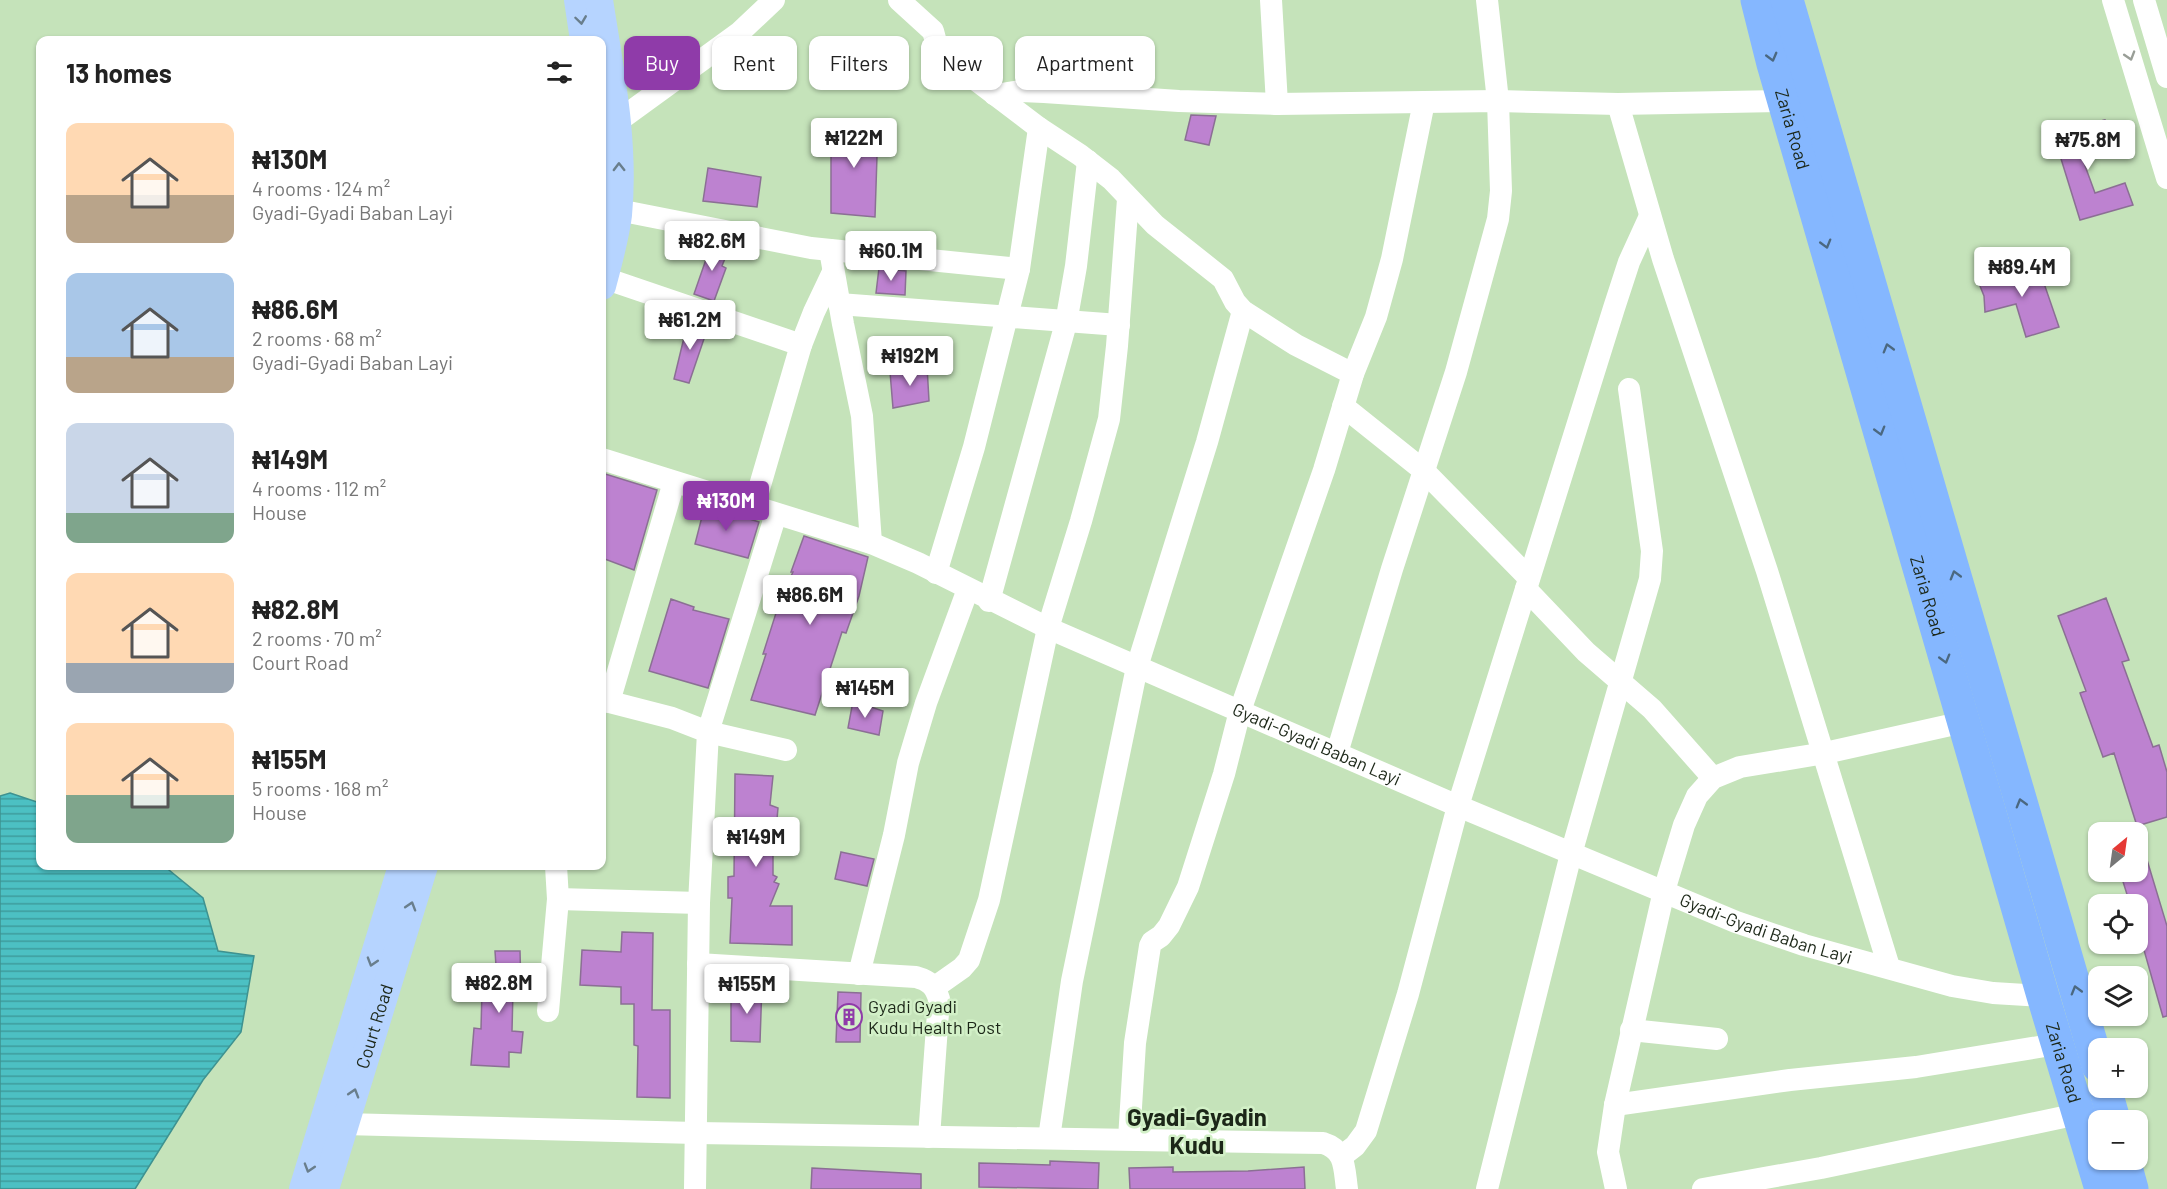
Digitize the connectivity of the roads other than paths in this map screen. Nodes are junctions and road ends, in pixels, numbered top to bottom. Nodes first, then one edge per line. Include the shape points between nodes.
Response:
1 (578, 0) edge
2 (599, 0) edge
3 (899, 0) edge
4 (1271, 0) edge
5 (1487, 0) edge
6 (1757, 0) edge
7 (1787, 0) edge
8 (2113, 0) edge
9 (2144, 0) edge
10 (770, 2) edge
11 (583, 36) edge
12 (605, 36) edge
13 (606, 45) edge
14 (2167, 77) edge
15 (995, 94) junction
16 (1498, 100) junction
17 (1784, 101) junction
18 (1424, 102) junction
19 (1277, 104) junction
20 (1618, 104) junction
21 (2157, 111) edge
22 (618, 121) junction
23 (1039, 128) junction
24 (1088, 161) junction
25 (2167, 178) edge
26 (1128, 199) junction
27 (618, 210) junction
28 (1650, 216) junction
29 (832, 261) junction
30 (1019, 269) junction
31 (606, 271) edge
32 (606, 283) edge
33 (839, 304) junction
34 (1243, 310) junction
35 (1007, 316) junction
36 (1066, 322) junction
37 (1119, 326) junction
38 (801, 345) junction
39 (1353, 374) junction
40 (1629, 389) dead end
41 (1343, 406) junction
42 (606, 460) edge
43 (1423, 470) junction
44 (674, 482) junction
45 (753, 506) junction
46 (776, 514) junction
47 (871, 543) junction
48 (936, 573) junction
49 (1528, 584) junction
50 (968, 590) junction
51 (989, 601) junction
52 (1048, 628) junction
53 (1137, 667) junction
54 (1621, 684) junction
55 (606, 698) edge
56 (606, 701) edge
57 (1240, 711) junction
58 (1964, 722) junction
59 (708, 732) junction
60 (786, 750) dead end
61 (1337, 753) junction
62 (1825, 753) junction
63 (1713, 778) junction
64 (1458, 806) junction
65 (1572, 854) junction
66 (401, 870) edge
67 (423, 870) edge
68 (556, 870) edge
69 (1664, 891) junction
70 (558, 899) junction
71 (699, 903) junction
72 (698, 964) junction
73 (1889, 967) junction
74 (860, 974) junction
75 (935, 987) junction
76 (2043, 996) junction
77 (548, 1011) dead end
78 (1631, 1030) junction
79 (2090, 1038) edge
80 (1717, 1039) dead end
81 (2057, 1044) junction
82 (1615, 1105) junction
83 (2078, 1114) junction
84 (344, 1124) junction
85 (696, 1132) junction
86 (929, 1137) junction
87 (1049, 1138) junction
88 (1129, 1139) junction
89 (1342, 1156) junction
90 (2127, 1170) edge
91 (1750, 1185) edge
92 (303, 1189) edge
93 (325, 1189) edge
94 (695, 1189) edge
95 (1347, 1189) edge
96 (1487, 1189) edge
97 (1616, 1189) edge
98 (1703, 1189) edge
99 (2101, 1189) edge
100 (2132, 1189) edge

1 -> 11 main road
2 - 12 main road
3 - 15 street via 933,30 943,55
4 - 19 street
5 - 16 street
6 -> 17 highway, Zaria Road
79 -> 7 highway, Zaria Road
8 -> 21 street
9 - 14 street
10 - 22 street via 739,33
13 - 22 main road
15 - 19 street via 1044,92
15 - 23 street
16 - 18 street
16 - 20 street
16 - 43 street via 1498,219 1456,372
17 - 20 street
17 -> 58 highway, Zaria Road
18 - 19 street
18 - 39 street via 1392,260 1376,317
20 - 28 street
21 - 25 street
27 -> 22 main road
23 - 24 street
23 - 30 street
24 - 26 street
24 - 36 street
26 - 34 street via 1223,279
26 - 37 street
27 - 29 street via 752,238
27 - 31 main road
28 - 49 street via 1629,262
28 - 62 street
29 - 30 street
29 - 33 street
29 - 38 street
30 - 35 street
32 - 38 street
33 - 35 street
33 - 47 street via 862,417
34 - 39 street via 1296,345
34 - 53 street
35 - 36 street
35 - 48 street via 974,447
36 - 37 street
36 - 51 street
37 - 52 street via 1109,419
38 - 45 street
39 - 41 street
40 - 54 street via 1652,551 1647,592
41 - 43 street
41 - 57 street
42 - 44 street, Gyadi-Gyadi Baban Layi
43 - 49 street
43 - 61 street
44 - 45 street, Gyadi-Gyadi Baban Layi
44 - 55 street
45 - 46 street, Gyadi-Gyadi Baban Layi
46 - 47 street, Gyadi-Gyadi Baban Layi
46 - 59 street
47 - 48 street, Gyadi-Gyadi Baban Layi
48 - 50 street, Gyadi-Gyadi Baban Layi
49 - 54 street via 1586,652
49 - 64 street
50 - 51 street, Gyadi-Gyadi Baban Layi
50 - 74 street via 908,763
51 - 52 street, Gyadi-Gyadi Baban Layi
52 - 53 street, Gyadi-Gyadi Baban Layi
52 - 75 street via 989,900 969,960
53 - 57 street, Gyadi-Gyadi Baban Layi
53 - 87 street via 1072,981
54 - 63 street via 1652,709
54 - 65 street
56 - 59 street via 672,718
57 - 61 street, Gyadi-Gyadi Baban Layi
57 - 88 street via 1188,888 1169,926 1150,946 1135,1043
58 - 62 street
58 - 76 highway, Zaria Road
59 - 60 street
59 - 71 street
61 - 64 street, Gyadi-Gyadi Baban Layi
62 - 63 street via 1740,767
62 - 73 street
63 - 69 street via 1697,796 1684,825
64 - 65 street, Gyadi-Gyadi Baban Layi
64 - 89 street via 1408,994 1366,1131
65 - 69 street, Gyadi-Gyadi Baban Layi
65 - 96 street
66 -> 92 main road, Court Road
84 -> 67 main road, Court Road
68 - 70 street
69 - 73 street, Gyadi-Gyadi Baban Layi via 1736,922 1804,945
69 - 78 street
70 - 71 street
70 - 77 street
71 - 72 street
72 - 74 street
72 - 85 street
73 - 76 street, Gyadi-Gyadi Baban Layi via 1952,986
74 - 75 street via 916,977
75 - 86 street via 939,999
76 - 81 highway, Zaria Road
78 - 80 street
78 - 82 street
81 - 82 street via 1916,1067
81 - 83 highway, Zaria Road
82 - 97 street via 1608,1152
83 - 91 street
83 - 99 highway, Zaria Road
84 - 85 street
84 - 93 main road, Court Road
85 - 86 street
85 - 94 street
86 - 87 street
87 - 88 street
88 - 89 street via 1323,1143
89 - 95 street
90 - 100 highway
91 - 98 street

